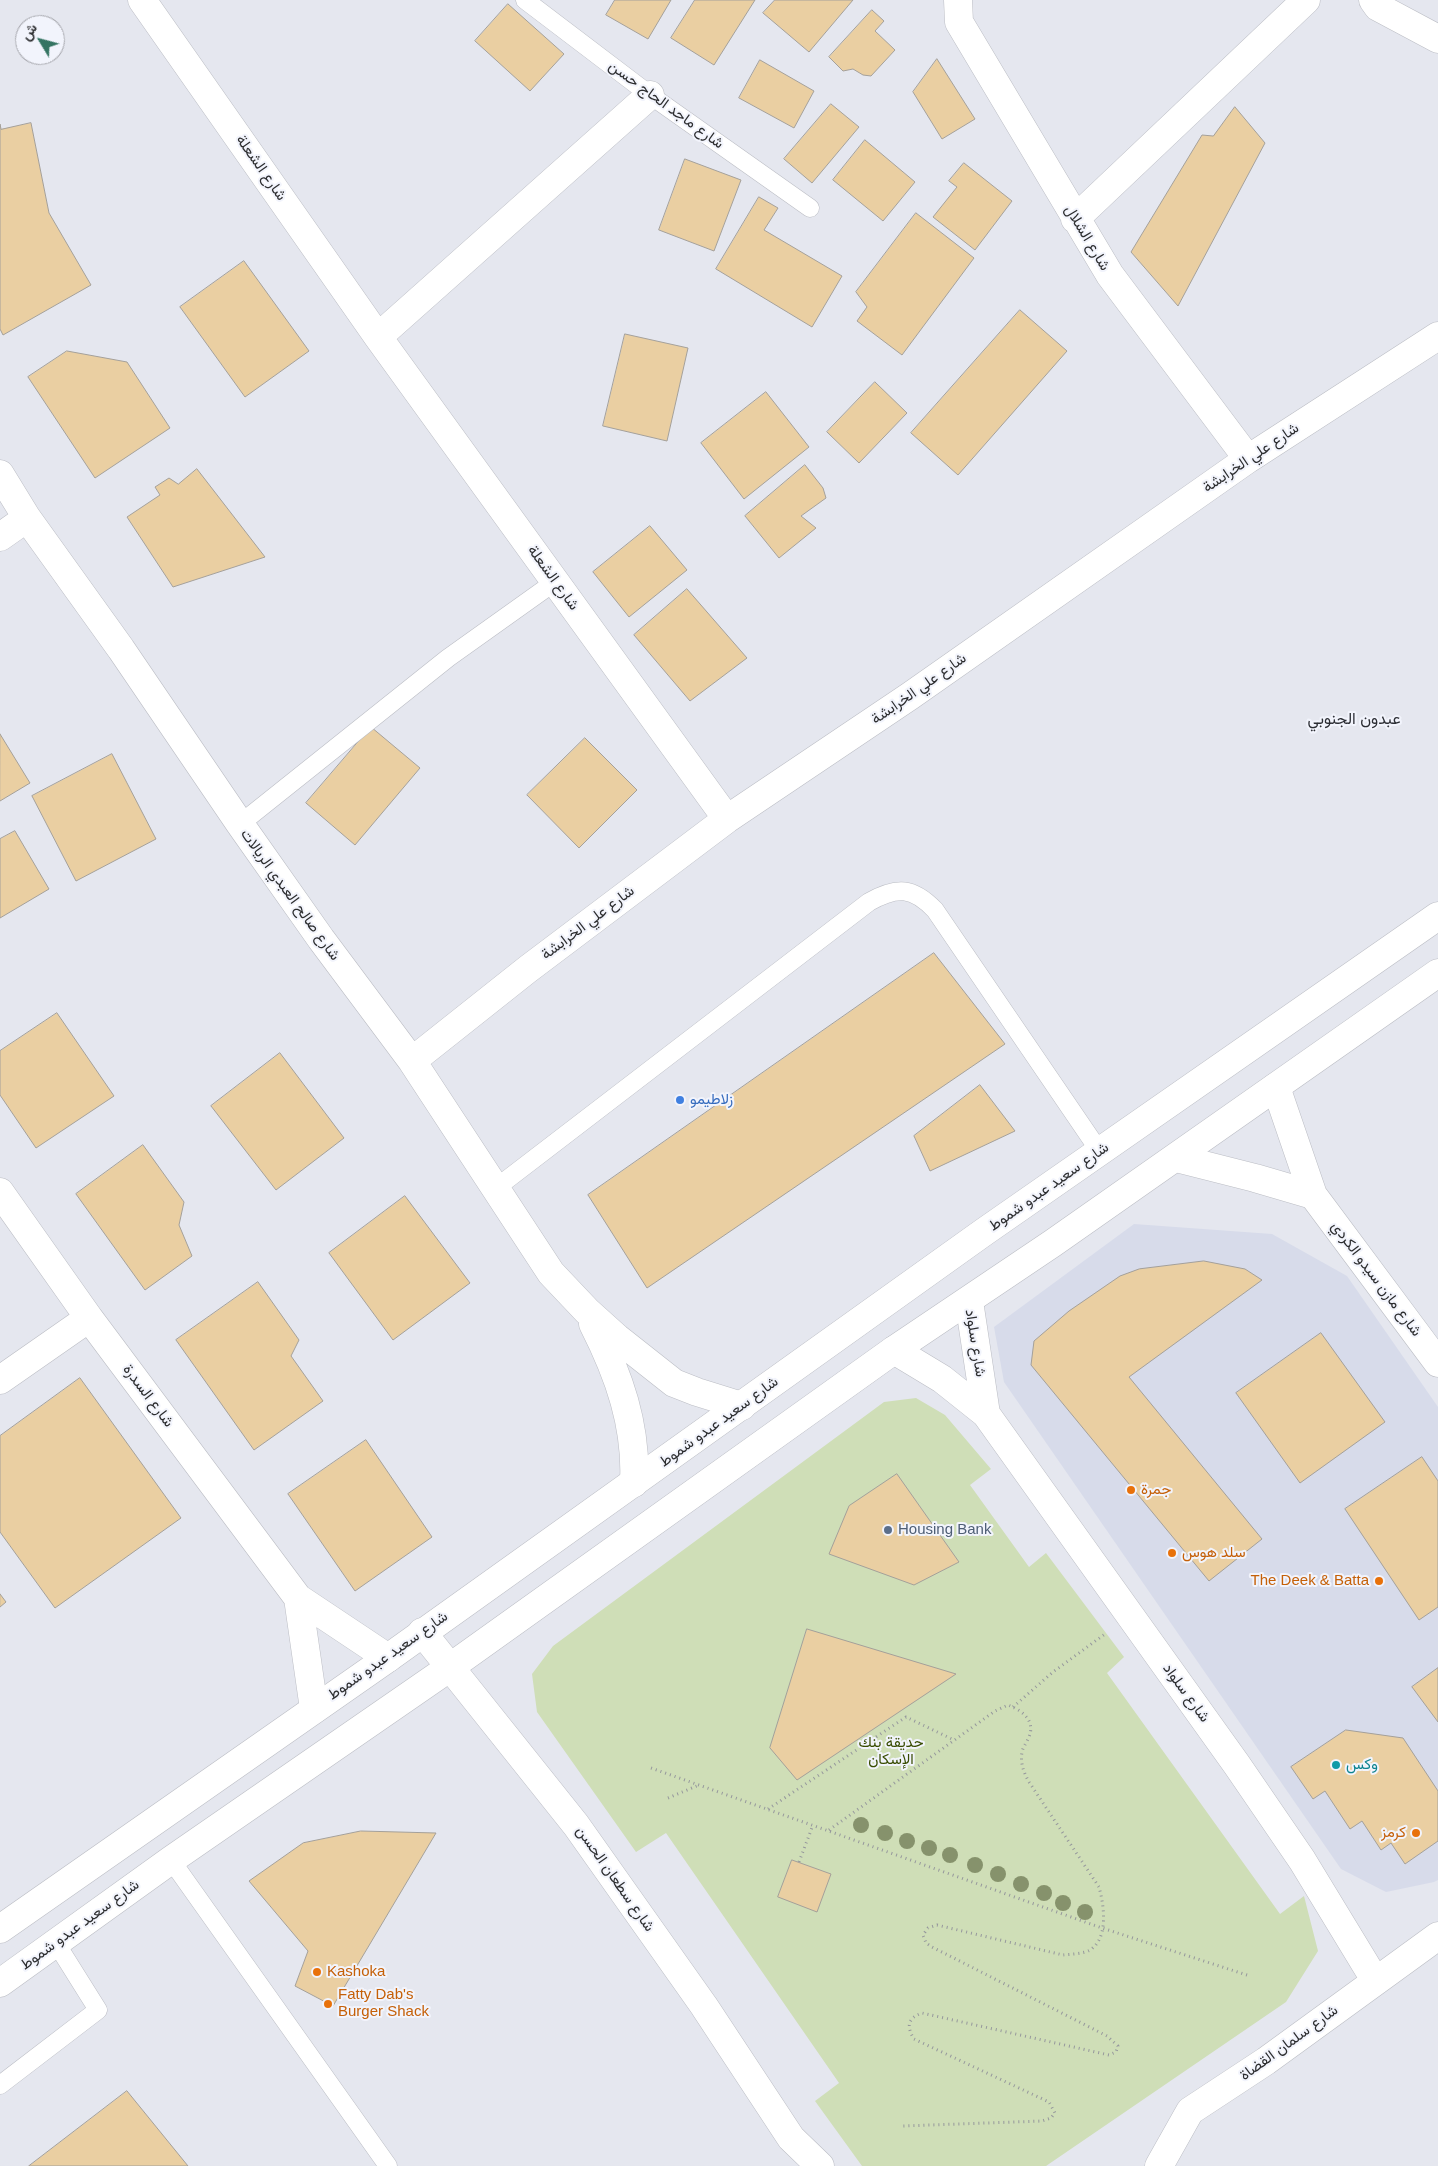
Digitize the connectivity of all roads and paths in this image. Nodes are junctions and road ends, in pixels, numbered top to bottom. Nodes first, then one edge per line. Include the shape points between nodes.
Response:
1 (142, 0) edge
2 (524, 0) edge
3 (958, 0) edge
4 (1306, 0) edge
5 (1373, 0) edge
6 (1438, 39) edge
7 (650, 95) junction
8 (810, 208) dead end
9 (1075, 219) junction
10 (1438, 336) edge
11 (378, 337) junction
12 (1248, 458) junction
13 (0, 474) edge
14 (27, 518) junction
15 (0, 537) edge
16 (556, 581) junction
17 (727, 819) junction
18 (240, 824) junction
19 (1438, 916) edge
20 (1438, 973) edge
21 (412, 1060) junction
22 (1276, 1087) junction
23 (1100, 1152) junction
24 (1176, 1158) junction
25 (496, 1188) junction
26 (0, 1192) edge
27 (1313, 1196) junction
28 (968, 1301) junction
29 (587, 1311) junction
30 (89, 1318) junction
31 (894, 1350) junction
32 (1438, 1363) edge
33 (0, 1380) edge
34 (742, 1406) junction
35 (986, 1414) junction
36 (634, 1483) junction
37 (298, 1598) junction
38 (1130, 1616) junction
39 (422, 1632) junction
40 (388, 1658) junction
41 (449, 1668) junction
42 (1013, 1707) junction
43 (314, 1709) junction
44 (954, 1740) junction
45 (651, 1768) dead end
46 (699, 1784) junction
47 (668, 1798) dead end
48 (768, 1809) junction
49 (813, 1825) junction
50 (829, 1830) junction
51 (172, 1860) junction
52 (799, 1862) dead end
53 (1102, 1928) junction
54 (0, 1929) edge
55 (1438, 1936) edge
56 (56, 1943) junction
57 (1250, 1976) dead end
58 (1375, 1980) junction
59 (0, 1982) edge
60 (0, 2085) edge
61 (903, 2126) dead end
62 (791, 2138) junction
63 (388, 2166) edge
64 (801, 2166) edge
65 (820, 2166) edge
66 (1159, 2166) edge

1 - 11 street, شارع الشعلة
2 - 7 lane, شارع ماجد الحاج حسن
3 - 9 street, شارع الشلال via 959,22
4 - 9 street
5 - 6 street via 1378,7
7 - 8 lane, شارع ماجد الحاج حسن
7 - 11 street
9 - 12 street, شارع الشلال via 1110,275
10 - 12 street, شارع علي الخرابشة
11 - 16 street, شارع الشعلة
12 - 17 street, شارع علي الخرابشة via 910,696
13 - 14 street, شارع صالح العبدي الريالات
14 - 15 street
14 - 18 street, شارع صالح العبدي الريالات
16 - 17 street, شارع الشعلة
16 - 18 lane via 448,658
17 - 21 street, شارع علي الخرابشة
18 - 21 street, شارع صالح العبدي الريالات
19 - 23 street, شارع سعيد عبدو شموط
20 - 22 street, شارع سعيد عبدو شموط
21 - 25 street, شارع صالح العبدي الريالات
22 - 24 street, شارع سعيد عبدو شموط
22 - 27 street, شارع مازن سيدو الكردي
23 - 25 lane via 935,910 922,896 904,890 886,892 869,902
23 - 34 street, شارع سعيد عبدو شموط
24 - 27 street
24 - 28 street, شارع سعيد عبدو شموط
25 - 29 street, شارع صالح العبدي الريالات via 551,1272
26 - 30 street, شارع السدرة
27 - 32 street, شارع مازن سيدو الكردي
28 - 31 street, شارع سعيد عبدو شموط
28 - 35 street, شارع سلواد
29 - 34 street, شارع صالح العبدي الريالات via 674,1383
29 - 36 street, شارع صالح العبدي الريالات via 623,1390 634,1436
30 - 33 street
30 - 37 street, شارع السدرة
31 - 35 street, شارع سلواد via 942,1379
31 - 41 street, شارع سعيد عبدو شموط
34 - 36 street, شارع سعيد عبدو شموط
35 - 38 street, شارع سلواد
36 - 39 street, شارع سعيد عبدو شموط
37 - 40 street, شارع السدرة
37 - 43 street, شارع السدرة
38 - 42 path via 1053,1672
38 - 58 street, شارع سلواد via 1302,1860
39 - 40 street, شارع سعيد عبدو شموط
39 - 41 street, شارع سطعان الحسن
40 - 43 street, شارع سعيد عبدو شموط
41 - 51 street, شارع سعيد عبدو شموط
41 - 62 street, شارع سطعان الحسن via 576,1824 704,2006
42 - 44 path via 1008,1705 995,1711
42 - 53 path via 1022,1710 1029,1721 1030,1735 1022,1751 1022,1769 1099,1887 1105,1907
43 - 54 street, شارع سعيد عبدو شموط
44 - 48 path via 906,1717
44 - 50 path
45 - 46 path
46 - 47 path
46 - 48 path
48 - 49 path
49 - 50 path
49 - 52 path
50 - 53 path
51 - 56 street, شارع سعيد عبدو شموط
51 - 63 lane
53 - 57 path
53 - 61 path via 1098,1942 1089,1951 1063,1955 937,1925 928,1928 923,1935 932,1947 1107,2036 1118,2046 1116,2052 1109,2055 922,2013 913,2016 908,2022 914,2038 1049,2102 1055,2113 1042,2121
55 - 58 street, شارع سلمان القضاة
56 - 59 street, شارع سعيد عبدو شموط
56 - 60 lane via 98,2010
58 - 66 street, شارع سلمان القضاة via 1266,2061 1190,2111
62 - 64 street, شارع سطعان الحسن
62 - 65 street, شارع سطعان الحسن

